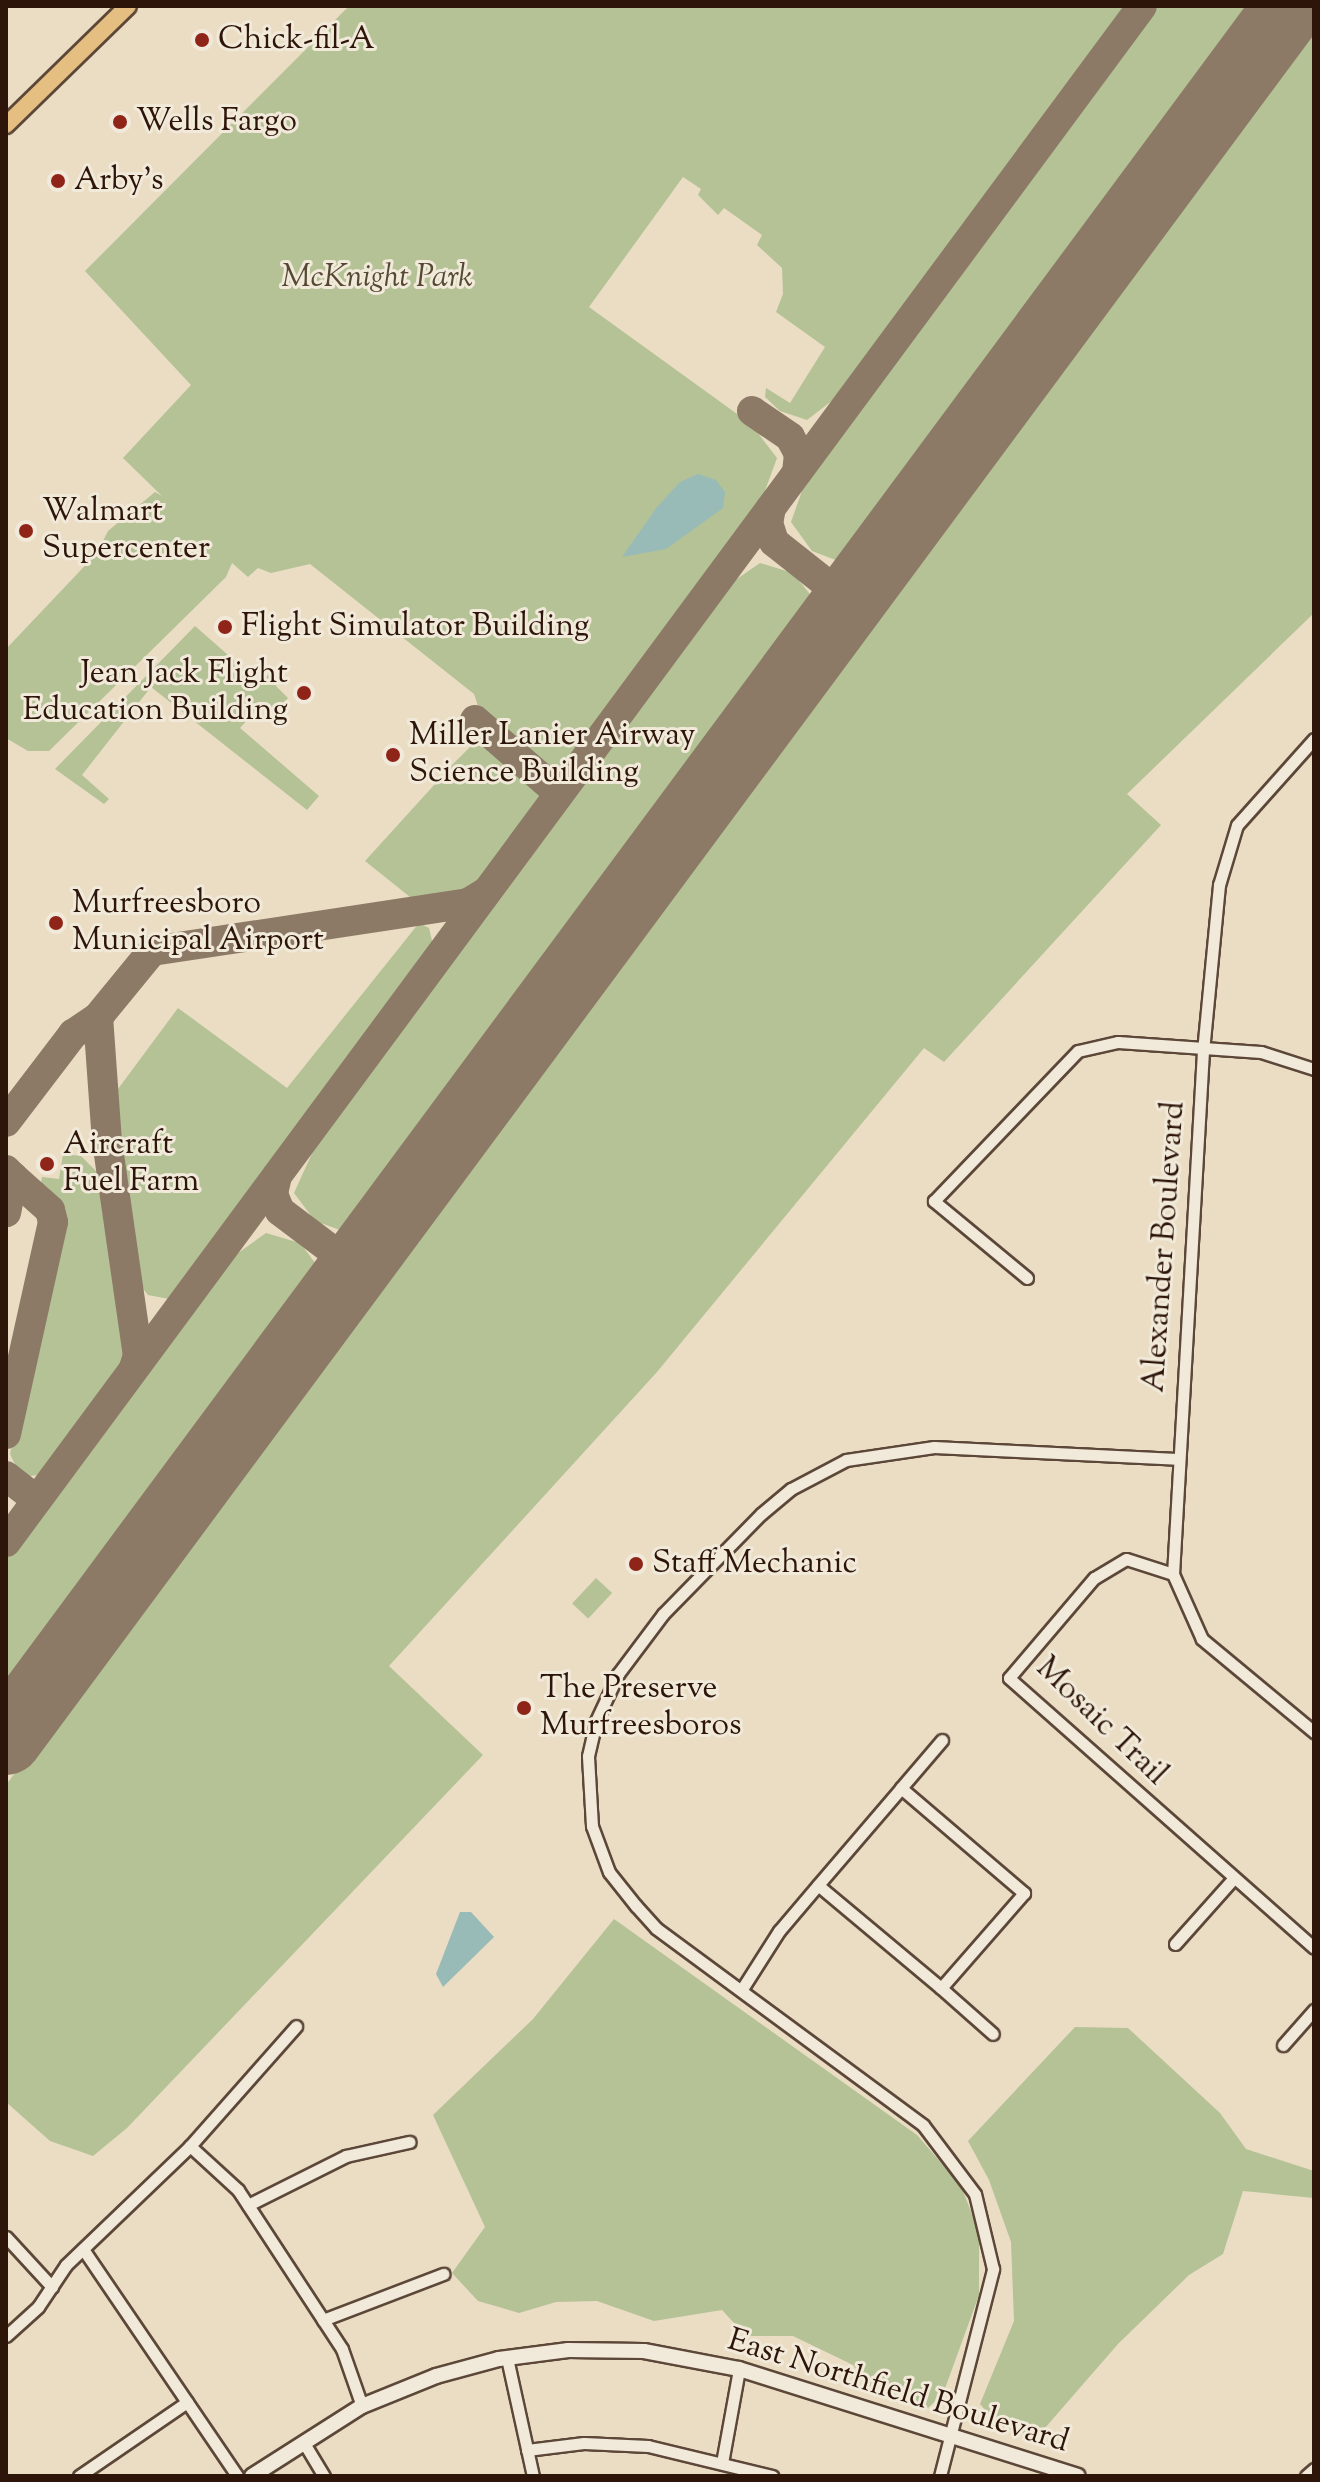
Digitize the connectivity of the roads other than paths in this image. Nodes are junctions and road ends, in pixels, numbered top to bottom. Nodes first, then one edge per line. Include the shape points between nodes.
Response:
1 (128, 6) edge
2 (6, 125) edge
3 (1314, 739) edge
4 (1203, 1051) junction
5 (1314, 1069) edge
6 (1027, 1278) dead end
7 (1177, 1459) junction
8 (1173, 1574) junction
9 (1314, 1732) edge
10 (942, 1740) dead end
11 (901, 1788) junction
12 (1233, 1879) junction
13 (818, 1885) junction
14 (1175, 1944) dead end
15 (1314, 1948) edge
16 (941, 1988) junction
17 (742, 1989) junction
18 (1314, 2010) edge
19 (296, 2026) dead end
20 (993, 2034) dead end
21 (1283, 2045) dead end
22 (409, 2142) dead end
23 (190, 2146) junction
24 (248, 2205) junction
25 (6, 2237) edge
26 (83, 2249) junction
27 (443, 2274) dead end
28 (52, 2287) junction
29 (323, 2320) junction
30 (6, 2336) edge
31 (507, 2358) junction
32 (739, 2369) junction
33 (187, 2402) junction
34 (362, 2406) junction
35 (952, 2435) junction
36 (304, 2443) junction
37 (527, 2450) junction
38 (722, 2463) junction
39 (1314, 2469) edge
40 (79, 2476) edge
41 (237, 2476) edge
42 (252, 2476) edge
43 (324, 2476) edge
44 (533, 2476) edge
45 (772, 2476) edge
46 (940, 2476) edge
47 (1078, 2476) edge
48 (1306, 2476) edge

1 - 2 main road
3 - 4 street, Alexander Boulevard via 1237,825 1219,885
4 - 5 street via 1261,1052
4 - 6 street via 1118,1042 1078,1051 934,1201
4 - 7 street, Alexander Boulevard
7 - 8 street, Alexander Boulevard
7 - 17 street via 934,1447 846,1460 791,1489 761,1514 663,1614 618,1674 596,1721 588,1756 592,1826 609,1872 656,1928
8 - 9 street, Alexander Boulevard via 1202,1639
8 - 12 street, Mosaic Trail via 1126,1559 1094,1578 1009,1678
10 - 11 street
11 - 13 street
11 - 16 street via 1024,1893
12 - 14 street
12 - 15 street, Mosaic Trail
13 - 16 street
13 - 17 street
16 - 20 street
17 - 35 street via 923,2125 975,2194 993,2269
18 - 21 street
19 - 23 street
22 - 24 street via 346,2156
23 - 24 street
23 - 26 street
24 - 29 street
25 - 28 street
26 - 28 street
26 - 33 street
27 - 29 street
28 - 30 street
29 - 34 street via 342,2349
31 - 32 main road, East Northfield Boulevard via 568,2350 644,2351
31 - 34 main road, East Northfield Boulevard via 436,2376
31 - 37 street
32 - 35 main road, East Northfield Boulevard
32 - 38 street
33 - 40 street
33 - 41 street
34 - 36 main road, East Northfield Boulevard
35 - 46 street
35 - 47 main road, East Northfield Boulevard
36 - 42 main road, East Northfield Boulevard
36 - 43 street
37 - 38 street via 584,2443 648,2446
37 - 44 street
38 - 45 street
39 - 48 street

